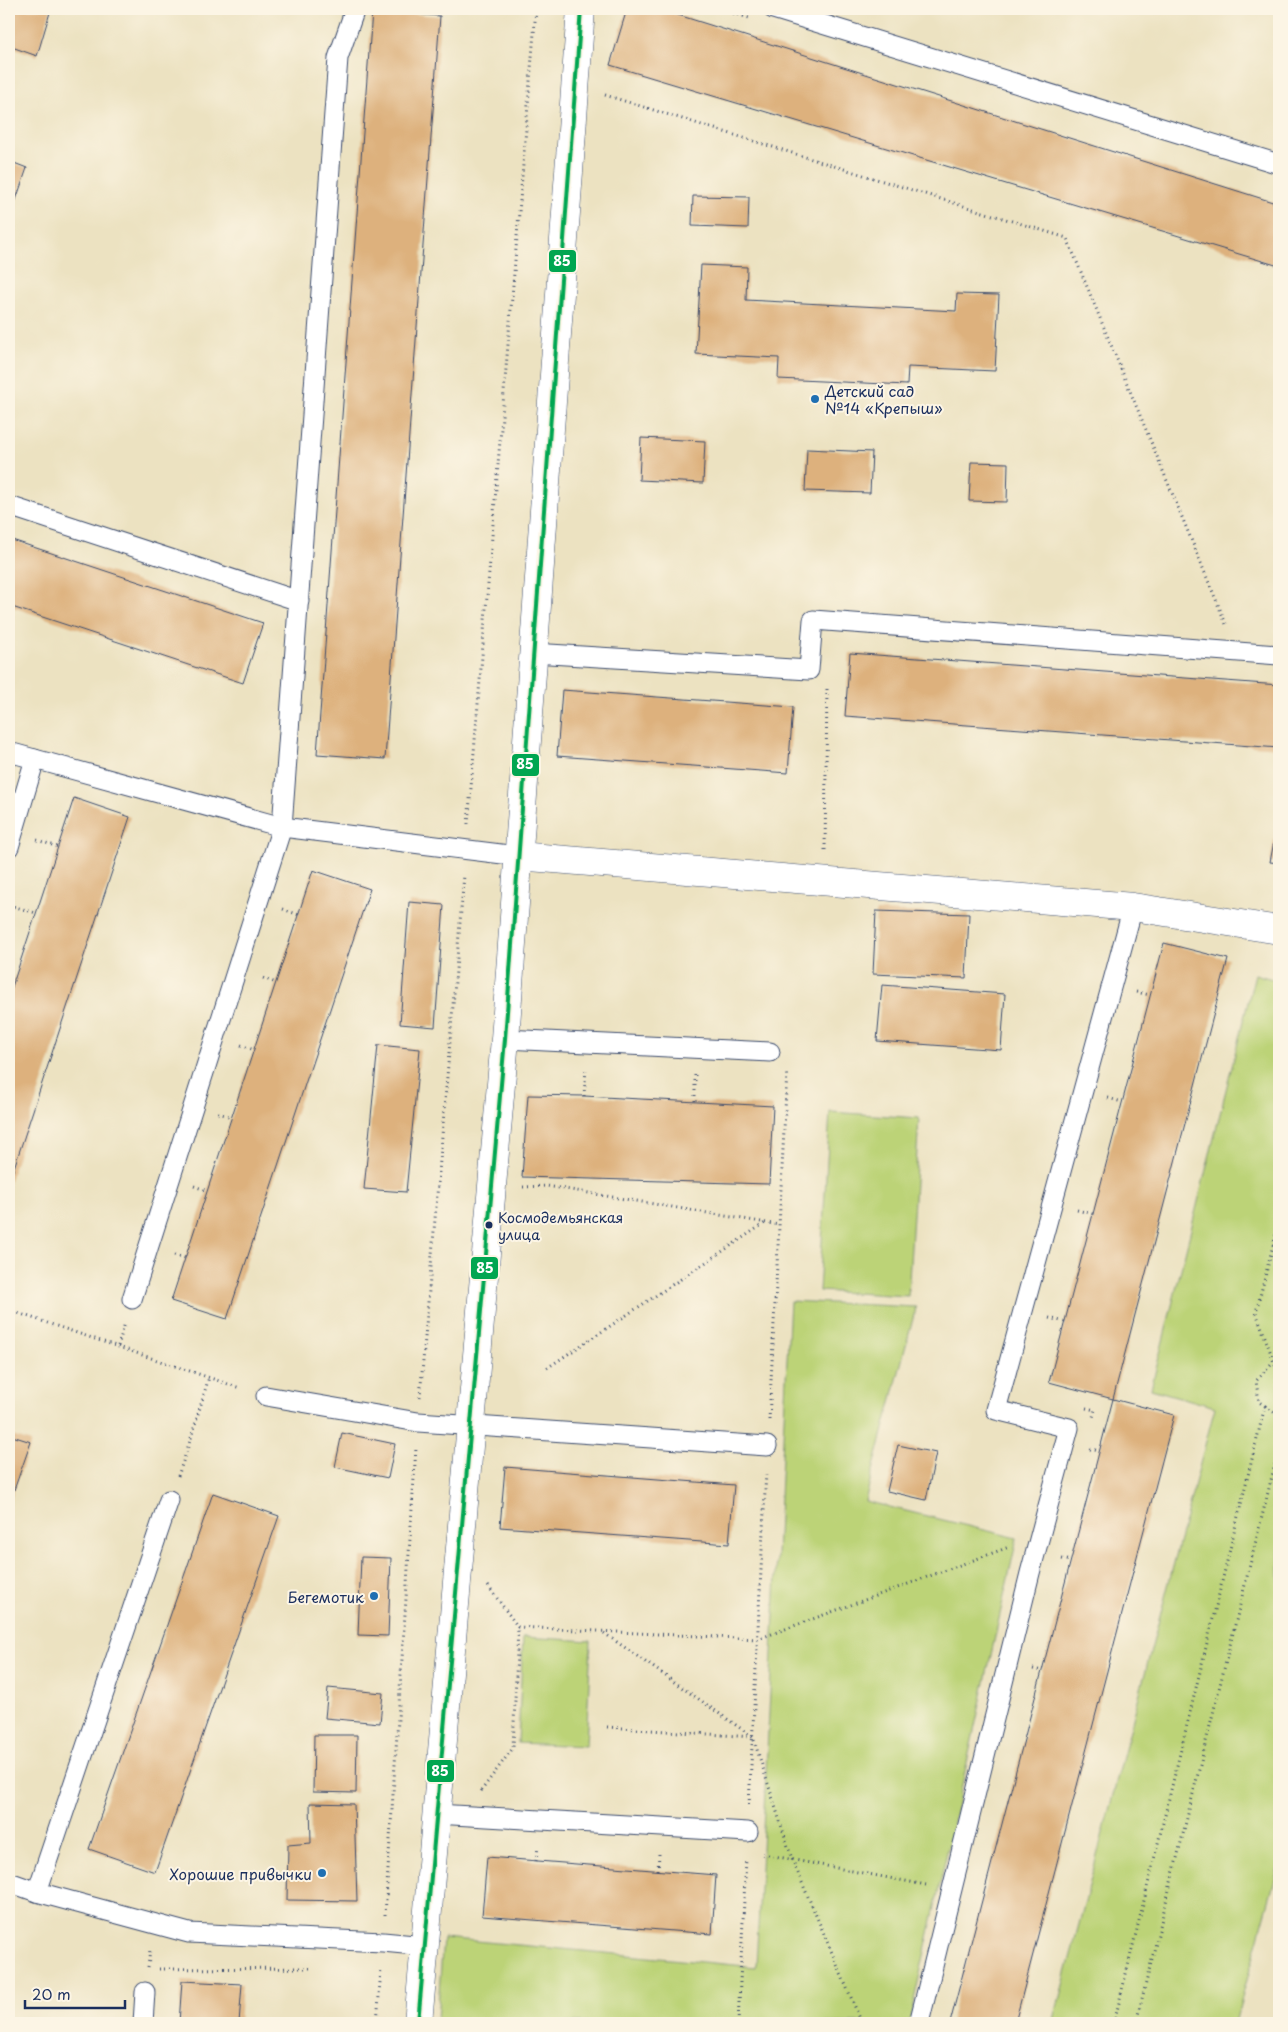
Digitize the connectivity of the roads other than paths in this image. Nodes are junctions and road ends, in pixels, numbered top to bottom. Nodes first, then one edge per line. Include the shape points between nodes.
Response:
1 (355, 9) edge
2 (581, 9) edge
3 (773, 9) edge
4 (1279, 164) edge
5 (9, 506) edge
6 (299, 601) junction
7 (533, 653) junction
8 (1279, 655) edge
9 (9, 752) edge
10 (35, 759) junction
11 (282, 827) junction
12 (9, 847) edge
13 (518, 856) junction
14 (1133, 907) junction
15 (1279, 930) edge
16 (505, 1039) junction
17 (770, 1052) dead end
18 (132, 1299) dead end
19 (266, 1396) road end
20 (471, 1427) junction
21 (768, 1446) dead end
22 (169, 1500) road end
23 (449, 1815) junction
24 (748, 1832) dead end
25 (9, 1882) edge
26 (36, 1892) junction
27 (425, 1946) junction
28 (145, 1992) dead end
29 (143, 2023) edge
30 (418, 2023) edge
31 (919, 2023) edge

1 - 6 lane via 338,58
2 - 7 street
3 - 4 lane
5 - 6 lane
6 - 11 lane
7 - 8 lane via 809,670 813,620
7 - 13 street
9 - 10 lane
10 - 11 lane
10 - 12 lane
11 - 13 lane
11 - 18 lane
13 - 14 street
13 - 16 street
14 - 15 street
14 - 31 lane via 996,1410 1069,1428
16 - 17 lane
16 - 20 street
19 - 20 lane via 418,1422
20 - 21 lane
20 - 23 street
22 - 26 lane
23 - 24 lane
23 - 27 street
25 - 26 lane
26 - 27 lane via 189,1933
27 - 30 street
28 - 29 lane

